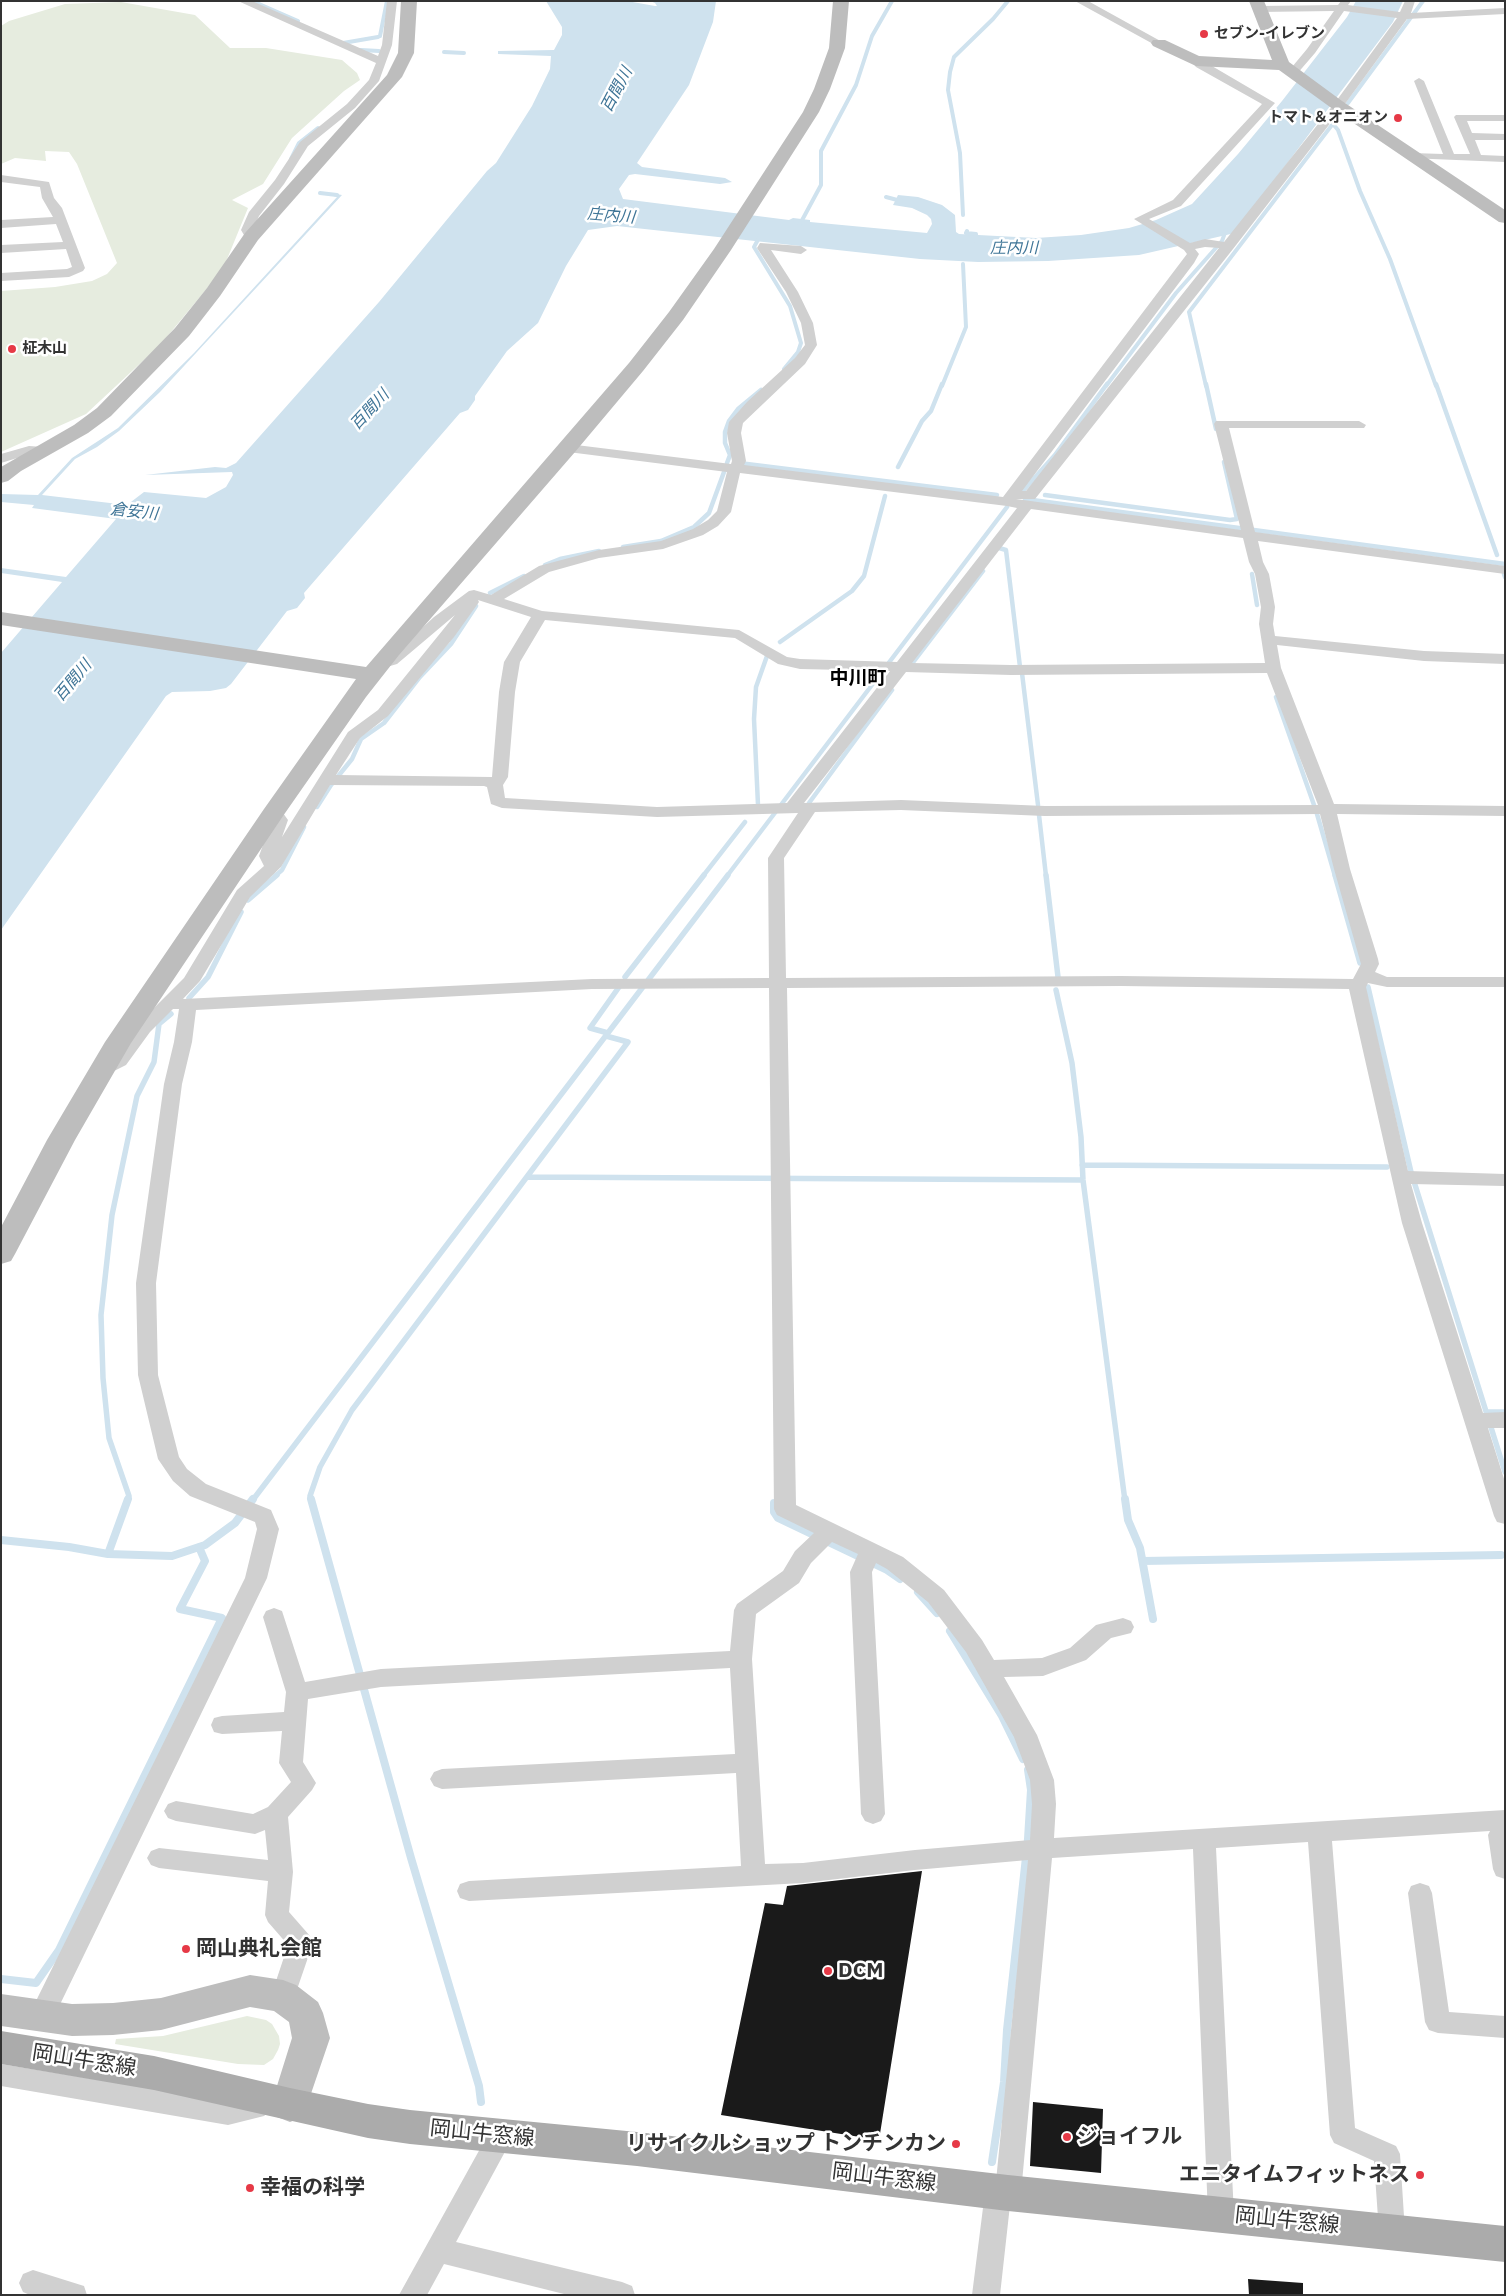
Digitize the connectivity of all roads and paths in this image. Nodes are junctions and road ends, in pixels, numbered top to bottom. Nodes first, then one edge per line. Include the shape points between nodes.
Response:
1 (243, 1) edge
2 (392, 1) edge
3 (409, 1) edge
4 (841, 1) edge
5 (1080, 1) edge
6 (1410, 1) edge
7 (1258, 5) edge
8 (1346, 6) edge
9 (1505, 11) edge
10 (1408, 16) junction
11 (1159, 43) joint
12 (1196, 61) junction
13 (382, 62) junction
14 (1290, 71) junction
15 (1420, 81) dead end
16 (1337, 105) junction
17 (1505, 118) edge
18 (1468, 136) junction
19 (1505, 136) edge
20 (1412, 156) junction
21 (1450, 157) junction
22 (1477, 158) junction
23 (1505, 159) edge
24 (5, 178) edge
25 (1, 192) edge
26 (1505, 218) edge
27 (60, 220) junction
28 (1, 224) edge
29 (251, 237) junction
30 (1213, 243) joint
31 (69, 245) junction
32 (1187, 246) junction
33 (1228, 246) junction
34 (1, 250) edge
35 (801, 250) dead end
36 (1, 277) edge
37 (1359, 424) dead end
38 (568, 448) junction
39 (43, 451) junction
40 (1, 459) edge
41 (737, 465) junction
42 (1, 477) edge
43 (1010, 498) junction
44 (1026, 506) junction
45 (1248, 531) junction
46 (1505, 570) edge
47 (484, 597) junction
48 (540, 615) junction
49 (1, 618) edge
50 (1268, 640) junction
51 (1505, 659) edge
52 (903, 668) junction
53 (1273, 668) junction
54 (376, 669) junction
55 (333, 780) junction
56 (495, 784) junction
57 (810, 807) junction
58 (782, 809) junction
59 (1327, 810) junction
60 (1505, 811) edge
61 (272, 814) junction
62 (273, 867) junction
63 (1362, 979) junction
64 (778, 982) junction
65 (1505, 982) edge
66 (179, 1004) junction
67 (100, 1073) junction
68 (1409, 1178) junction
69 (780, 1180) joint
70 (1505, 1180) edge
71 (1, 1254) edge
72 (1490, 1421) edge
73 (1504, 1513) edge
74 (824, 1537) junction
75 (867, 1558) junction
76 (274, 1616) dead end
77 (1123, 1628) dead end
78 (741, 1659) junction
79 (987, 1669) junction
80 (362, 1681) joint
81 (296, 1692) junction
82 (294, 1721) junction
83 (222, 1725) dead end
84 (747, 1763) junction
85 (442, 1779) dead end
86 (176, 1812) dead end
87 (276, 1814) junction
88 (873, 1814) dead end
89 (1502, 1828) edge
90 (1319, 1832) junction
91 (1204, 1839) junction
92 (1031, 1850) junction
93 (159, 1858) dead end
94 (1505, 1869) edge
95 (281, 1872) junction
96 (754, 1875) junction
97 (469, 1891) dead end
98 (1420, 1893) dead end
99 (283, 1996) junction
100 (1, 2010) edge
101 (41, 2017) junction
102 (1505, 2027) edge
103 (1, 2047) edge
104 (1, 2075) edge
105 (278, 2102) junction
106 (500, 2137) junction
107 (1003, 2193) junction
108 (1222, 2215) junction
109 (1392, 2232) junction
110 (1505, 2244) edge
111 (437, 2250) junction
112 (412, 2295) edge
113 (622, 2295) edge
114 (986, 2295) edge

1 - 13 street
2 - 13 street
3 - 29 street via 406,53 394,77
4 - 38 street via 837,48 811,112 676,316
5 - 11 street
6 - 10 street
7 - 8 street
7 - 14 street via 1276,53
8 - 10 street
8 - 14 street
9 - 10 street
10 - 16 street
11 - 12 street
12 - 14 street
12 - 32 street via 1268,103 1177,203 1140,219
13 - 29 street via 374,81 351,106 304,144 280,182 253,214 247,230
14 - 16 street
15 - 21 street
16 - 20 street
16 - 33 street
17 - 18 street via 1460,118
18 - 19 street
18 - 22 street
20 - 21 street
20 - 26 street
21 - 22 street
22 - 23 street
24 - 25 street
24 - 27 street via 45,184 48,198
27 - 28 street
27 - 31 street
29 - 39 street via 200,310 159,358 104,412
30 - 32 street
30 - 33 street
31 - 34 street
31 - 36 street via 79,268 69,273
32 - 43 street via 1193,254 1187,266
33 - 43 street via 1030,496
35 - 41 street via 764,246 801,310 811,335 811,345 800,361 736,422
37 - 45 street via 1221,424
38 - 41 street
38 - 54 street
39 - 40 street via 29,450
39 - 42 street
41 - 43 street
41 - 47 street via 724,512 698,532 663,545 599,554 560,564
43 - 44 street
44 - 45 street
44 - 52 street
45 - 46 street
45 - 50 street via 1262,574
47 - 48 street
47 - 54 street via 474,594 403,654
47 - 55 street via 382,713 354,735
48 - 52 street via 739,634 784,661
48 - 56 street via 512,662 500,776
49 - 54 street via 342,670
50 - 51 street via 1424,656
50 - 53 street
52 - 53 street
52 - 58 street
53 - 59 street
54 - 61 street
55 - 56 street via 487,781
55 - 62 street
56 - 58 street via 497,801 502,803 657,812
57 - 58 street
57 - 59 street via 901,806 1045,811
57 - 64 street via 776,858
59 - 60 street
59 - 63 street via 1370,959
61 - 62 street via 280,820 267,856
61 - 67 street
62 - 66 street via 243,894
63 - 64 street
63 - 65 street
63 - 68 street
64 - 66 street via 478,988
64 - 69 street
66 - 67 street via 144,1028 120,1061
66 - 101 street via 183,1042 173,1084 146,1283 148,1375 169,1459 180,1475 198,1490 263,1516 268,1529 256,1578
67 - 71 street
68 - 70 street
68 - 72 street via 1412,1223
69 - 74 street via 785,1509
72 - 73 street
74 - 75 street
74 - 78 street via 803,1557 791,1577 745,1610
75 - 79 street via 895,1563 936,1596 974,1646
75 - 88 street via 861,1572
76 - 81 street
77 - 79 street via 1104,1631 1078,1654 1043,1667
78 - 80 street
78 - 84 street
79 - 92 street via 1025,1735 1042,1780 1044,1804
80 - 81 street
81 - 82 street
82 - 83 street
82 - 87 street via 291,1763 304,1783
84 - 85 street
84 - 96 street
86 - 87 street via 255,1824
87 - 95 street
89 - 90 street
89 - 94 street
90 - 91 street
90 - 109 street via 1343,2135 1387,2154
91 - 92 street
91 - 108 street
92 - 96 street
92 - 107 street
93 - 95 street
95 - 99 street via 278,1915 301,1943
96 - 97 street
98 - 102 street via 1438,2022
99 - 101 street via 250,1992 161,2014 113,2019
99 - 105 street via 305,2013 311,2038
100 - 101 street
103 - 105 main road, 岡山牛窓線 via 154,2073
104 - 105 street via 228,2114
105 - 106 main road, 岡山牛窓線 via 368,2121
106 - 107 main road, 岡山牛窓線 via 637,2149
106 - 111 street
107 - 108 main road, 岡山牛窓線
107 - 114 street
108 - 109 main road, 岡山牛窓線
109 - 110 main road, 岡山牛窓線
111 - 112 street
111 - 113 street

